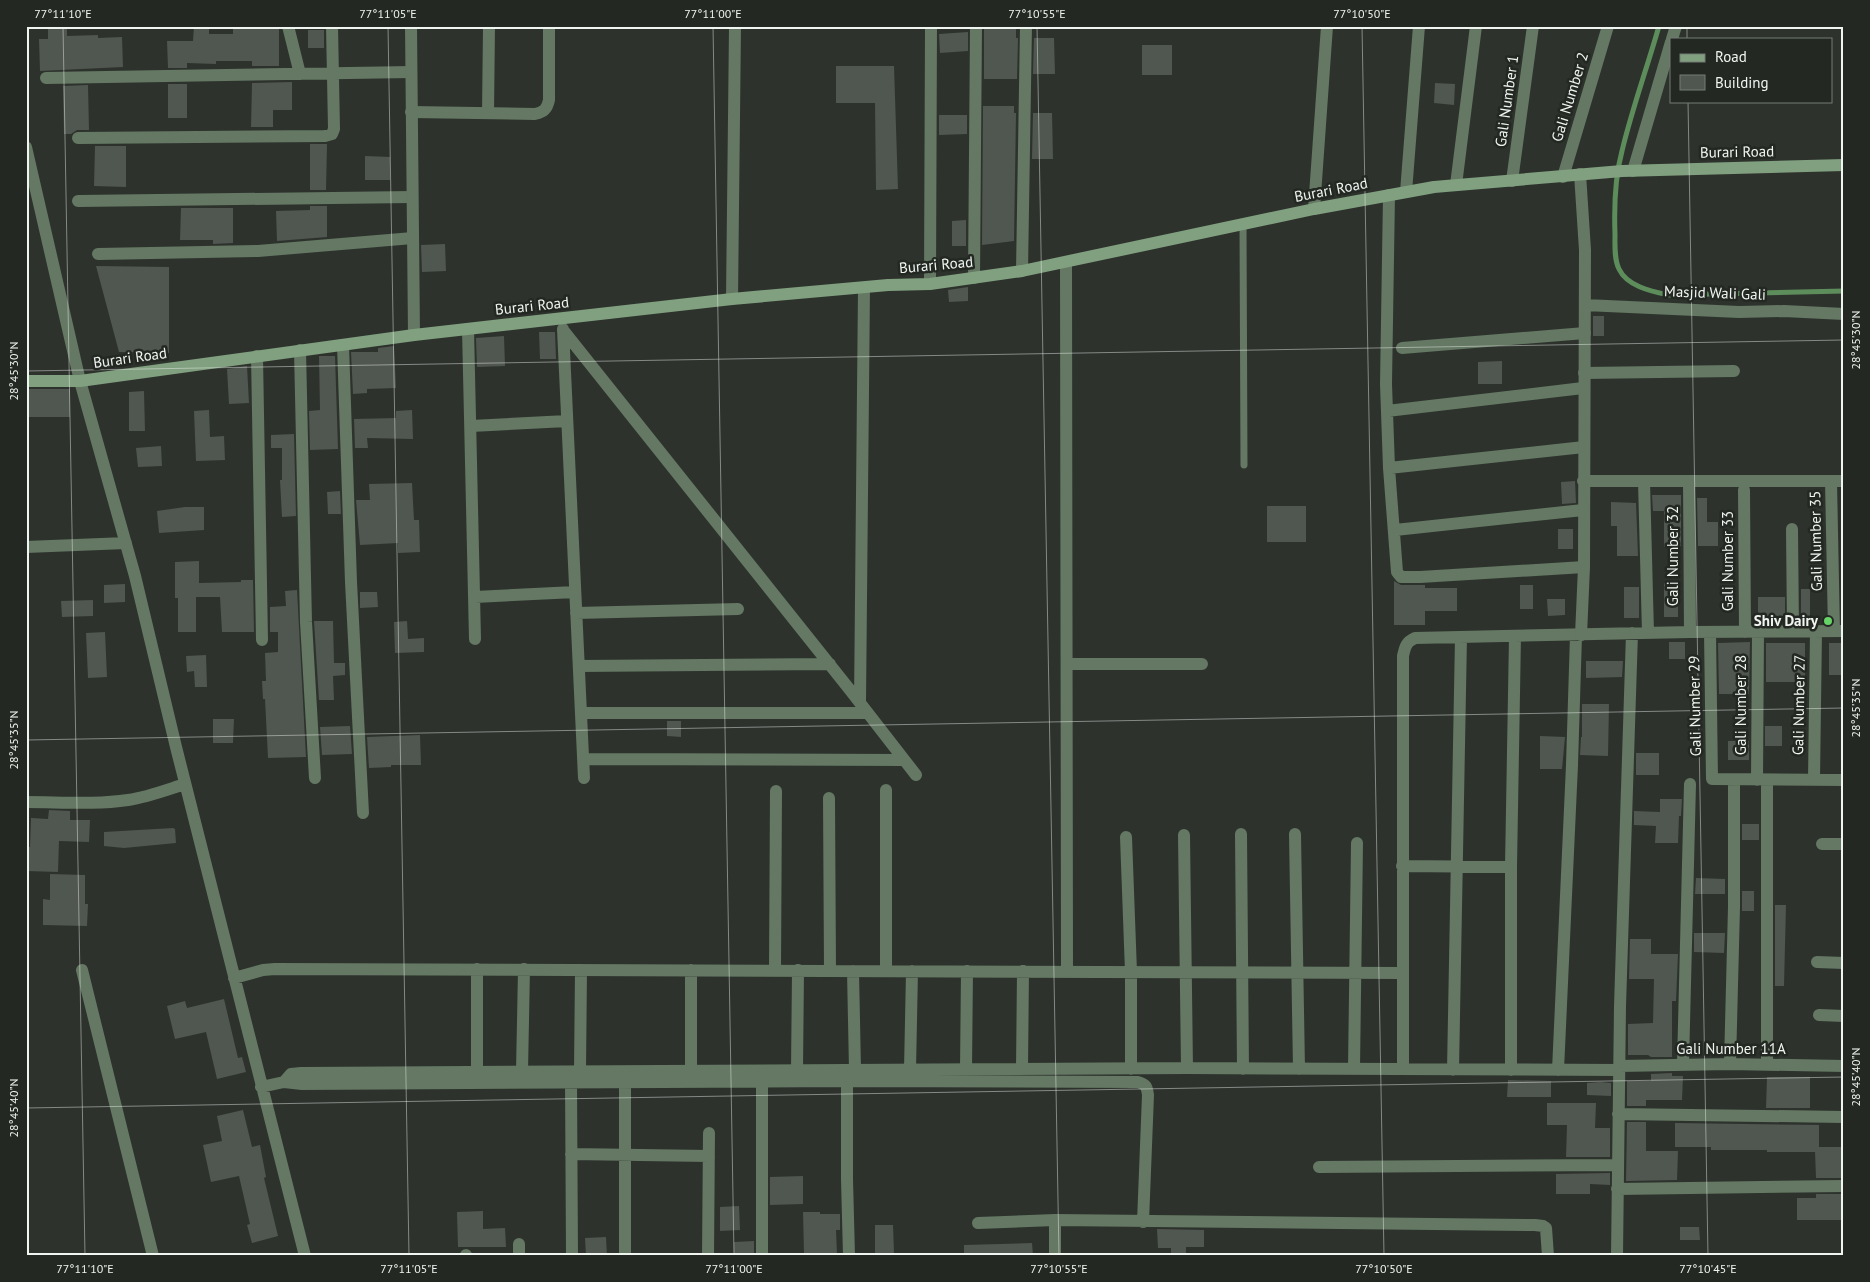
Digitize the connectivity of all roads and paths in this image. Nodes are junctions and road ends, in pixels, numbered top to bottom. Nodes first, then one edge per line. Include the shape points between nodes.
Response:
1 (288, 26) edge
2 (332, 26) edge
3 (411, 26) edge
4 (489, 26) edge
5 (549, 26) edge
6 (735, 26) edge
7 (931, 26) edge
8 (976, 26) edge
9 (1026, 26) edge
10 (1327, 26) edge
11 (1419, 26) edge
12 (1476, 26) edge
13 (1533, 26) edge
14 (1608, 26) edge
15 (1670, 46) edge
16 (411, 72) junction
17 (300, 74) junction
18 (332, 74) junction
19 (46, 78) dead end
20 (411, 112) junction
21 (488, 114) junction
22 (78, 138) dead end
23 (26, 148) edge
24 (1844, 165) edge
25 (1627, 171) junction
26 (1580, 174) junction
27 (1563, 177) junction
28 (1512, 181) junction
29 (1456, 185) junction
30 (1406, 192) junction
31 (1389, 195) junction
32 (412, 196) junction
33 (78, 201) dead end
34 (1314, 209) junction
35 (1243, 224) junction
36 (413, 238) junction
37 (98, 254) dead end
38 (1066, 262) junction
39 (1022, 271) junction
40 (974, 278) junction
41 (930, 284) junction
42 (864, 288) junction
43 (732, 299) junction
44 (1585, 305) junction
45 (1844, 314) edge
46 (563, 325) junction
47 (468, 329) junction
48 (1585, 333) junction
49 (414, 336) junction
50 (343, 346) junction
51 (1402, 348) dead end
52 (300, 350) junction
53 (258, 356) junction
54 (1734, 371) dead end
55 (1584, 373) junction
56 (26, 381) edge
57 (84, 381) junction
58 (1583, 388) junction
59 (1387, 411) junction
60 (568, 421) junction
61 (470, 426) junction
62 (1584, 448) junction
63 (1244, 465) dead end
64 (1389, 468) junction
65 (1644, 481) junction
66 (1689, 481) junction
67 (1838, 481) edge
68 (1583, 482) junction
69 (1744, 490) dead end
70 (1584, 510) junction
71 (1792, 529) dead end
72 (1395, 530) junction
73 (126, 543) junction
74 (26, 547) edge
75 (1584, 567) junction
76 (575, 592) junction
77 (475, 597) junction
78 (738, 610) dead end
79 (576, 613) junction
80 (1793, 630) junction
81 (1758, 631) junction
82 (1816, 631) junction
83 (1839, 631) edge
84 (1690, 632) junction
85 (1710, 632) junction
86 (1745, 632) junction
87 (1632, 633) junction
88 (1648, 633) junction
89 (1579, 635) junction
90 (1515, 636) junction
91 (1461, 637) junction
92 (475, 639) dead end
93 (262, 640) dead end
94 (830, 664) junction
95 (1067, 664) junction
96 (1202, 664) dead end
97 (579, 666) junction
98 (860, 702) junction
99 (581, 713) junction
100 (868, 713) junction
101 (583, 759) junction
102 (904, 760) junction
103 (916, 775) dead end
104 (315, 778) dead end
105 (584, 778) dead end
106 (1818, 779) junction
107 (1734, 780) junction
108 (1762, 780) junction
109 (1844, 780) edge
110 (185, 784) junction
111 (1690, 784) dead end
112 (886, 790) dead end
113 (776, 791) dead end
114 (829, 798) dead end
115 (26, 802) edge
116 (363, 813) dead end
117 (1242, 834) dead end
118 (1295, 834) dead end
119 (1184, 836) dead end
120 (1126, 837) dead end
121 (1357, 843) dead end
122 (1822, 844) dead end
123 (1844, 844) edge
124 (1402, 866) junction
125 (1457, 867) junction
126 (1511, 867) junction
127 (1817, 962) dead end
128 (1844, 963) edge
129 (477, 969) junction
130 (524, 969) junction
131 (82, 970) dead end
132 (581, 970) junction
133 (691, 970) junction
134 (775, 970) junction
135 (798, 970) junction
136 (830, 971) junction
137 (853, 971) junction
138 (886, 971) junction
139 (912, 971) junction
140 (967, 971) junction
141 (1023, 971) junction
142 (1067, 972) junction
143 (1131, 972) junction
144 (1185, 972) junction
145 (1242, 972) junction
146 (1298, 972) junction
147 (1356, 972) junction
148 (1402, 972) junction
149 (237, 977) junction
150 (1819, 1015) dead end
151 (1844, 1016) edge
152 (1683, 1064) junction
153 (1730, 1064) junction
154 (1767, 1065) junction
155 (1844, 1066) edge
156 (1131, 1068) junction
157 (1187, 1068) junction
158 (1619, 1068) junction
159 (966, 1069) junction
160 (1022, 1069) junction
161 (1242, 1069) junction
162 (1299, 1069) junction
163 (1354, 1069) junction
164 (1403, 1069) junction
165 (797, 1070) junction
166 (855, 1070) junction
167 (910, 1070) junction
168 (1453, 1070) junction
169 (1511, 1070) junction
170 (1558, 1070) junction
171 (580, 1071) junction
172 (691, 1071) junction
173 (477, 1072) junction
174 (522, 1072) junction
175 (762, 1081) junction
176 (847, 1081) junction
177 (571, 1082) junction
178 (625, 1082) junction
179 (274, 1084) junction
180 (1618, 1114) junction
181 (1844, 1117) edge
182 (709, 1133) dead end
183 (571, 1154) junction
184 (626, 1155) junction
185 (709, 1156) junction
186 (1617, 1165) junction
187 (1319, 1167) dead end
188 (1844, 1186) edge
189 (1617, 1189) junction
190 (1055, 1220) junction
191 (1143, 1222) junction
192 (978, 1223) dead end
193 (153, 1256) edge
194 (305, 1256) edge
195 (572, 1256) edge
196 (625, 1256) edge
197 (708, 1256) edge
198 (762, 1256) edge
199 (849, 1256) edge
200 (1055, 1256) edge
201 (1548, 1256) edge
202 (1617, 1256) edge

1 - 17 street
2 - 18 street
3 - 16 street
4 - 21 street
5 - 21 street via 547,108 535,114
6 - 43 street
7 - 41 street
8 - 40 street
9 - 39 street
10 - 34 street
11 - 30 street
12 - 29 street
13 - 28 street, Gali Number 1
14 - 27 street, Gali Number 2
15 - 25 street
16 - 18 street
16 - 20 street
17 - 18 street
17 - 19 street
18 - 22 street via 334,129 332,134 325,136
20 - 21 street
20 - 32 street
23 - 57 street
24 - 25 main road, Burari Road
25 - 26 main road, Burari Road
26 - 27 main road, Burari Road
26 - 44 street
27 - 28 main road, Burari Road
28 - 29 main road, Burari Road
29 - 30 main road, Burari Road
30 - 31 main road, Burari Road
31 - 34 main road, Burari Road
31 - 59 street
32 - 33 street
32 - 36 street
34 - 35 main road, Burari Road
35 - 38 main road, Burari Road
35 - 63 lane
36 - 37 street via 258,251
36 - 49 street
38 - 39 main road, Burari Road
38 - 95 street
39 - 40 main road, Burari Road
40 - 41 main road, Burari Road
41 - 42 main road, Burari Road
42 - 43 main road, Burari Road
42 - 98 street
43 - 46 main road, Burari Road
44 - 45 street, Masjid Wali Gali
44 - 48 street
46 - 47 main road, Burari Road
46 - 60 street
46 - 94 street
47 - 49 main road, Burari Road
47 - 61 street
48 - 51 street
48 - 55 street
49 - 50 main road, Burari Road
50 - 52 main road, Burari Road
50 - 116 street
52 - 53 main road, Burari Road
52 - 104 street via 306,622
53 - 57 main road, Burari Road
53 - 93 street
54 - 55 street
55 - 58 street
56 - 57 main road, Burari Road
57 - 73 street
58 - 59 street
58 - 62 street
59 - 64 street
60 - 61 street
60 - 76 street
61 - 77 street
62 - 64 street
62 - 68 street
64 - 72 street
65 - 66 street
65 - 68 street
65 - 88 street
66 - 67 street
66 - 84 street, Gali Number 32
67 - 83 street, Gali Number 35
68 - 70 street
69 - 86 street, Gali Number 33
70 - 72 street
70 - 75 street
71 - 80 street
72 - 75 street via 1396,572 1401,577
73 - 74 street
73 - 110 street
75 - 89 street
76 - 77 street
76 - 79 street
77 - 92 street
78 - 79 street
79 - 97 street
80 - 81 street
80 - 82 street
81 - 86 street
81 - 108 street, Gali Number 28
82 - 83 street
82 - 106 street, Gali Number 27
84 - 85 street
84 - 88 street
85 - 86 street
85 - 107 street, Gali Number 29 via 1712,779
87 - 88 street
87 - 89 street
87 - 158 street
89 - 90 street
89 - 170 street
90 - 91 street
90 - 126 street
91 - 124 street via 1415,638 1405,646
91 - 125 street
94 - 97 street
94 - 98 street
95 - 96 street
95 - 142 street
97 - 99 street
98 - 100 street
99 - 100 street
99 - 101 street
100 - 102 street
101 - 102 street
101 - 105 street
102 - 103 street
106 - 108 street
106 - 109 street
107 - 108 street
107 - 153 street
108 - 154 street, Gali Number 28
110 - 115 street via 118,801
110 - 149 street
111 - 152 street
112 - 138 street
113 - 134 street
114 - 136 street
117 - 145 street
118 - 146 street
119 - 144 street
120 - 143 street
121 - 147 street
122 - 123 street
124 - 125 street
124 - 148 street
125 - 126 street
125 - 168 street
126 - 169 street
127 - 128 street
129 - 130 street
129 - 149 street via 275,969
129 - 173 street
130 - 132 street
130 - 174 street
131 - 193 street
132 - 133 street
132 - 171 street
133 - 134 street
133 - 172 street
134 - 135 street
135 - 136 street
135 - 165 street
136 - 137 street
137 - 138 street
137 - 166 street
138 - 139 street
139 - 140 street
139 - 167 street
140 - 141 street
140 - 159 street
141 - 142 street
141 - 160 street
142 - 143 street
143 - 144 street
143 - 156 street
144 - 145 street
144 - 157 street
145 - 146 street
145 - 161 street
146 - 147 street
146 - 162 street
147 - 148 street
147 - 163 street
148 - 164 street
149 - 179 street
150 - 151 street
152 - 153 street, Gali Number 11A
152 - 158 street, Gali Number 11A
153 - 154 street, Gali Number 11A
154 - 155 street, Gali Number 11A
156 - 157 street, Gali Number 11A
156 - 160 street, Gali Number 11A
157 - 161 street, Gali Number 11A
158 - 170 street, Gali Number 11A
158 - 180 street
159 - 160 street, Gali Number 11A
159 - 167 street, Gali Number 11A
161 - 162 street, Gali Number 11A
162 - 163 street, Gali Number 11A
163 - 164 street, Gali Number 11A
164 - 168 street, Gali Number 11A
165 - 166 street, Gali Number 11A
165 - 172 street, Gali Number 11A
166 - 167 street, Gali Number 11A
168 - 169 street, Gali Number 11A
169 - 170 street, Gali Number 11A
171 - 172 street, Gali Number 11A
171 - 174 street, Gali Number 11A
173 - 174 street, Gali Number 11A
173 - 179 street, Gali Number 11A via 295,1073
175 - 176 street
175 - 178 street
175 - 198 street
176 - 191 street via 1144,1084 1148,1095
176 - 199 street
177 - 178 street
177 - 179 street
177 - 183 street
178 - 184 street
179 - 194 street
180 - 181 street
180 - 186 street
182 - 185 street
183 - 184 street
183 - 195 street
184 - 185 street
184 - 196 street
185 - 197 street
186 - 187 street
186 - 189 street
188 - 189 street
189 - 202 street
190 - 191 street
190 - 192 street
190 - 200 street
191 - 201 street via 1535,1225 1546,1228

